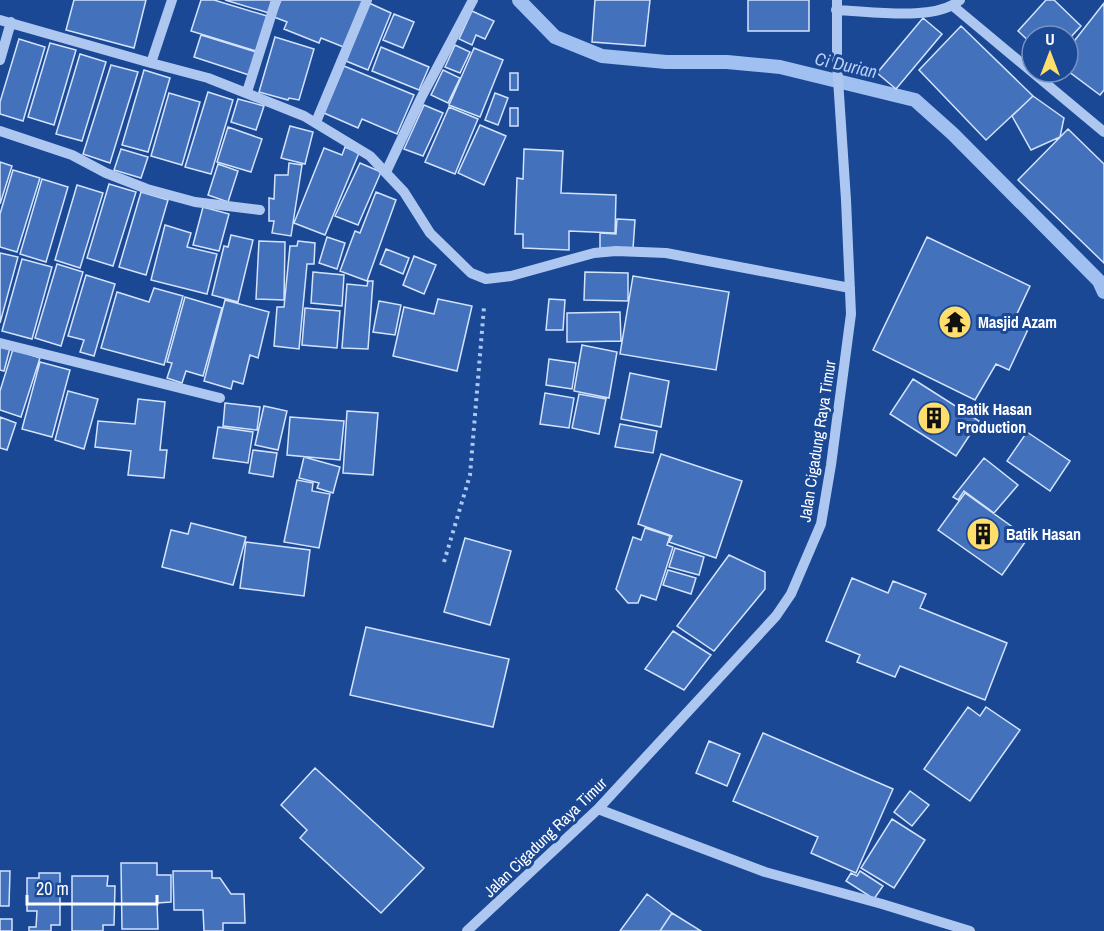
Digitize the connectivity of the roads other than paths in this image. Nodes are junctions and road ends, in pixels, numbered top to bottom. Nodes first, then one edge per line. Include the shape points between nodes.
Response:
1 (172, 0) edge
2 (276, 0) edge
3 (367, 0) edge
4 (473, 0) edge
5 (957, 3) edge
6 (837, 5) edge
7 (5, 21) edge
8 (0, 60) edge
9 (151, 63) junction
10 (247, 92) junction
11 (316, 122) junction
12 (0, 131) edge
13 (1104, 132) edge
14 (386, 172) junction
15 (260, 210) dead end
16 (850, 288) junction
17 (0, 343) edge
18 (220, 398) dead end
19 (598, 809) junction
20 (467, 931) edge
21 (970, 931) edge

1 - 9 street
2 - 10 street
3 - 11 street
4 - 14 street
5 - 6 street via 928,14
5 - 13 street
6 - 16 street, Jalan Cigadung Raya Timur
7 - 8 street
7 - 9 street
9 - 10 street
10 - 11 street
11 - 14 street via 370,156
12 - 15 street via 72,155 147,189 195,202
14 - 16 street via 430,233 471,273 486,279 594,254 645,251
16 - 19 street, Jalan Cigadung Raya Timur via 851,314 821,524 791,594 776,616
17 - 18 street
19 - 20 street, Jalan Cigadung Raya Timur
19 - 21 street via 765,872

